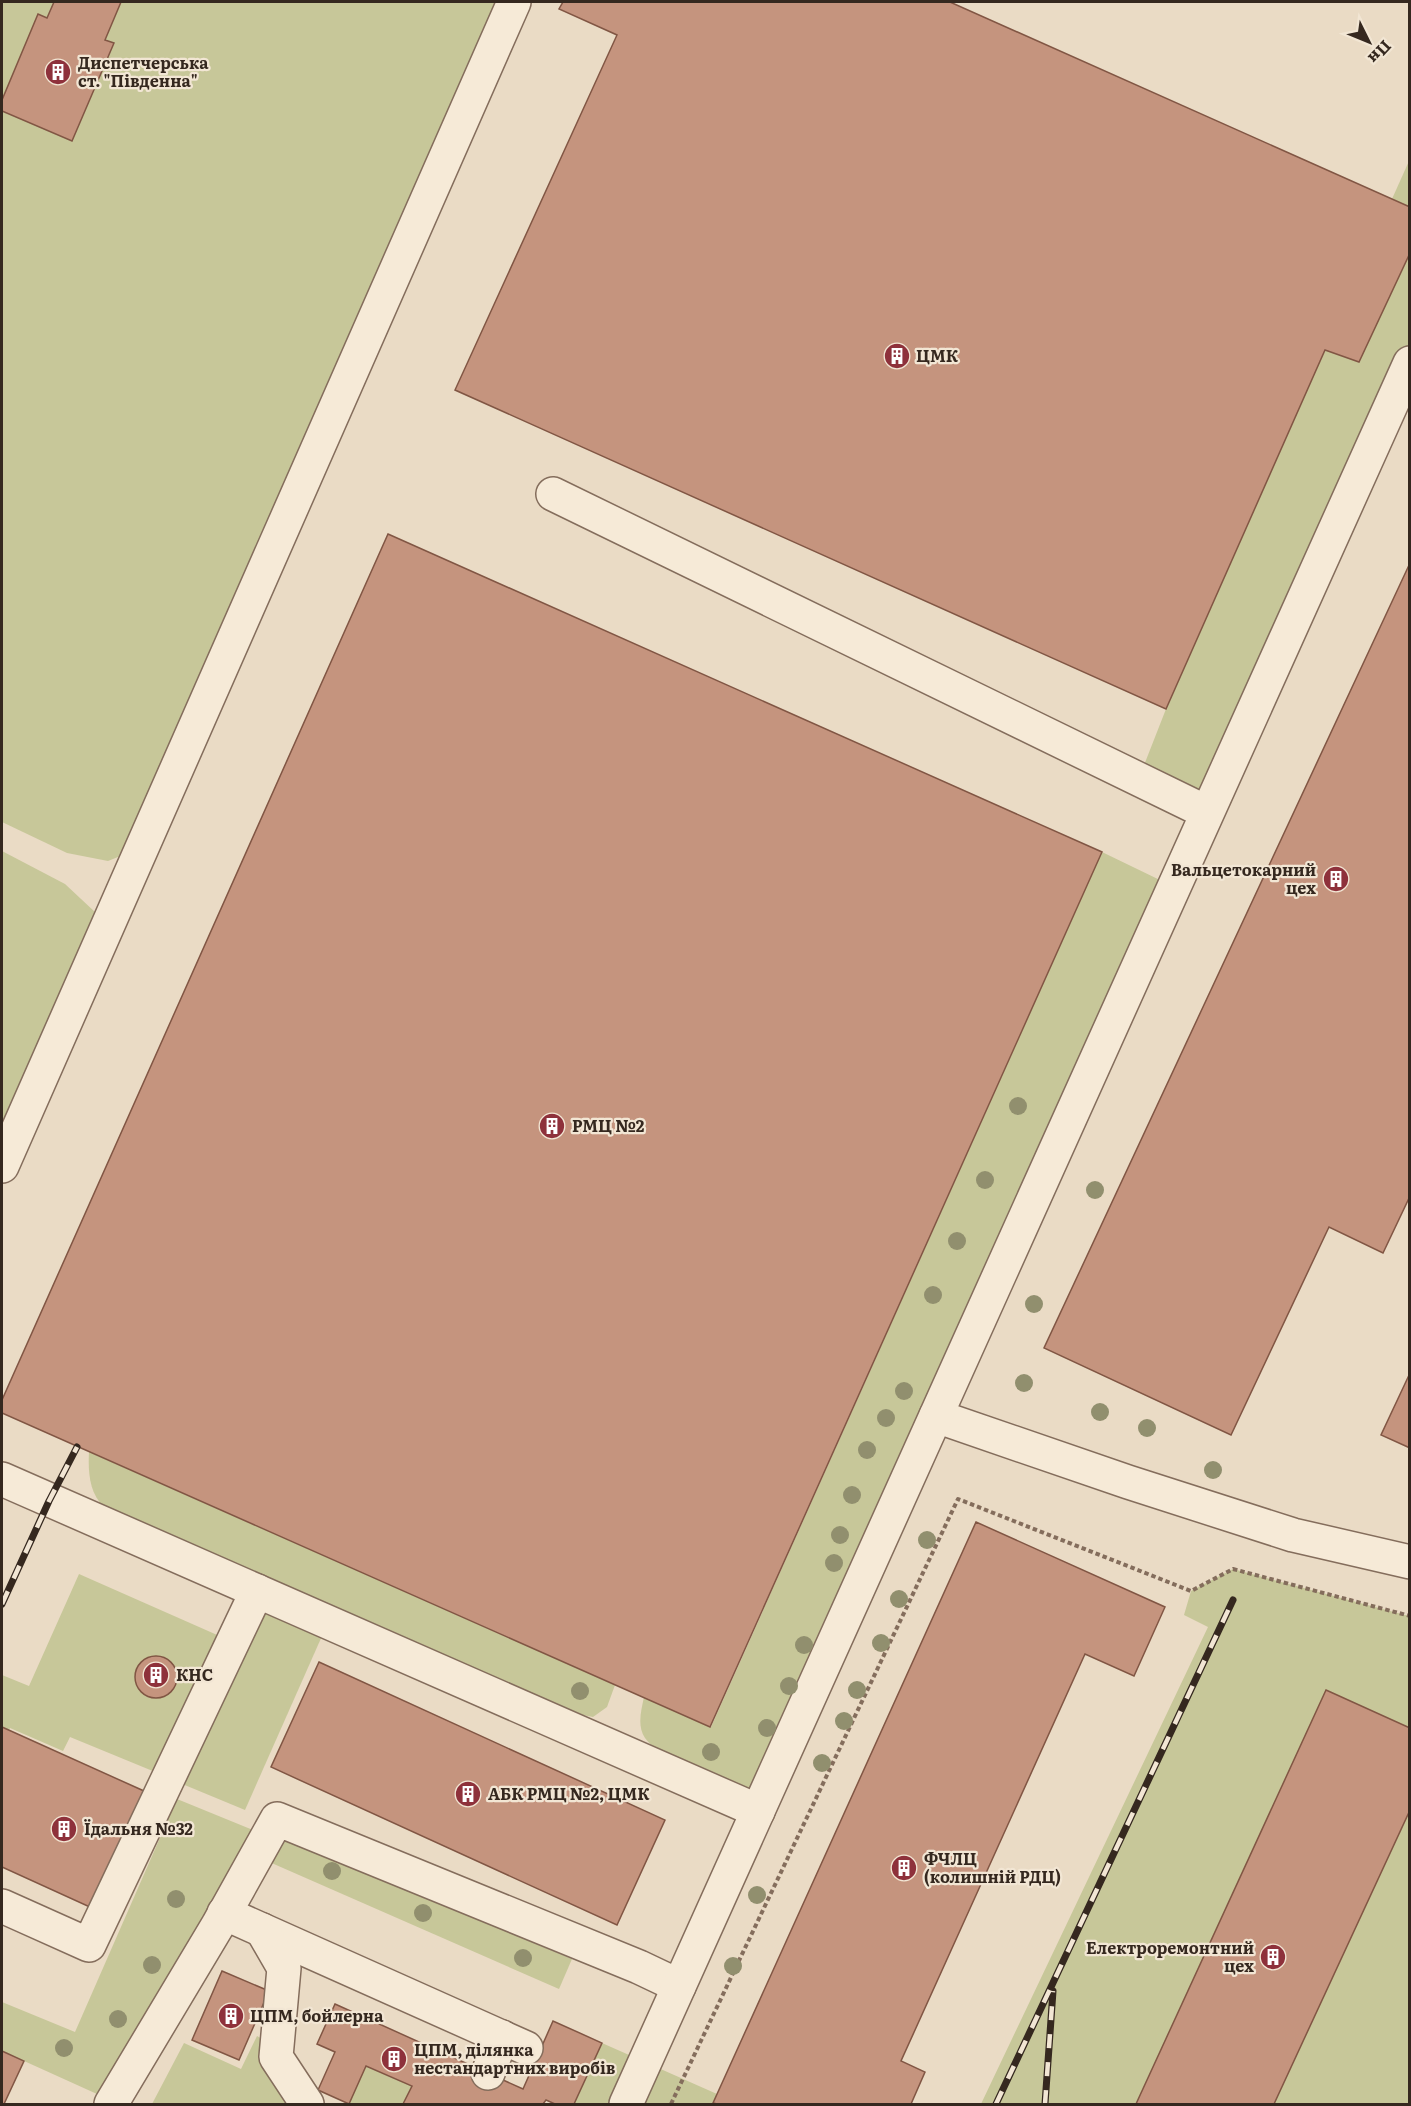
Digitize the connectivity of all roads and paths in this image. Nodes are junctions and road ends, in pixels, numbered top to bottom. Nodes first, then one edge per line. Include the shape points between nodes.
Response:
1 (514, 2) edge
2 (1410, 363) edge
3 (552, 494) dead end
4 (1206, 812) junction
5 (2, 1166) edge
6 (936, 1416) junction
7 (2, 1479) edge
8 (1410, 1562) edge
9 (257, 1591) junction
10 (1410, 1616) edge
11 (758, 1811) junction
12 (2, 1906) edge
13 (224, 1913) junction
14 (262, 1930) junction
15 (679, 1986) junction
16 (488, 2073) dead end
17 (111, 2104) edge
18 (307, 2104) edge
19 (626, 2104) edge
20 (671, 2104) edge

1 - 5 lane
2 - 4 lane
3 - 4 lane
4 - 6 lane
6 - 8 lane via 1293,1535
6 - 11 lane
7 - 9 lane
9 - 11 lane
9 - 12 lane via 89,1945
10 - 20 path via 1233,1569 1191,1591 958,1499
11 - 15 lane
13 - 14 lane
13 - 15 lane via 277,1819
13 - 17 lane
14 - 16 lane via 514,2043
14 - 18 lane via 284,1968 276,2057
15 - 19 lane

